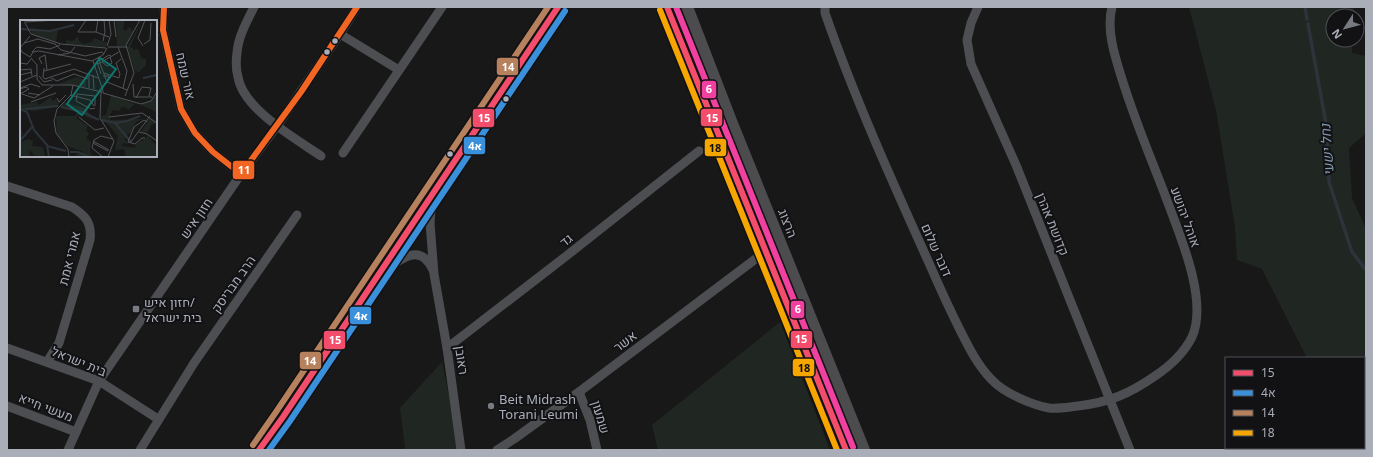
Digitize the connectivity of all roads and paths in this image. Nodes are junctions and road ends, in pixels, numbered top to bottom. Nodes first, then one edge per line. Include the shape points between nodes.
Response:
1 (164, 7) edge
2 (254, 7) edge
3 (357, 7) edge
4 (442, 7) edge
5 (558, 7) edge
6 (568, 7) edge
7 (667, 7) edge
8 (687, 7) edge
9 (825, 7) edge
10 (978, 7) edge
11 (1112, 7) edge
12 (340, 34) junction
13 (399, 70) junction
14 (277, 126) junction
15 (699, 151) dead end
16 (343, 153) dead end
17 (321, 156) dead end
18 (241, 174) junction
19 (7, 186) edge
20 (431, 209) junction
21 (297, 215) dead end
22 (766, 251) junction
23 (393, 265) junction
24 (434, 274) junction
25 (7, 348) edge
26 (447, 348) junction
27 (48, 362) junction
28 (99, 381) junction
29 (579, 392) junction
30 (1110, 400) junction
31 (7, 406) edge
32 (158, 419) junction
33 (76, 432) junction
34 (68, 450) edge
35 (140, 450) edge
36 (259, 450) edge
37 (269, 450) edge
38 (461, 450) edge
39 (497, 450) edge
40 (597, 450) edge
41 (846, 450) edge
42 (864, 450) edge
43 (1130, 450) edge

1 - 18 street, אור שמח via 163,30 180,109 195,133 213,152
2 - 14 street via 243,29 237,52 238,78 255,108
3 - 12 street, חזון איש
4 - 13 street
5 - 36 street
6 - 20 street
7 - 22 street
8 - 42 street, הרצוג
9 - 30 street, דובר שלום via 838,52 889,174 945,299 978,362 992,381 1031,403 1051,408
10 - 30 street, קדושת אהרן via 967,40 971,64 1016,165
11 - 30 street, אוהל יהושע via 1110,17 1114,54 1130,105 1190,264 1197,315 1192,336 1177,358 1138,387
12 - 13 street
12 - 14 street, חזון איש
13 - 16 street
14 - 17 street
14 - 18 street, חזון איש
15 - 26 street, גד
18 - 28 street, חזון איש
19 - 27 street, אמרי אמת via 72,207 81,213 91,232 59,343
20 - 23 street
20 - 24 street, ראובן
21 - 32 street, הרב מבריסק
22 - 29 street, אשר
22 - 41 street
23 - 24 street, ראובן via 409,255 420,255 429,262
23 - 37 street
24 - 26 street, ראובן
25 - 27 street, בית ישראל
26 - 38 street, ראובן
27 - 28 street, בית ישראל
28 - 32 street, בית ישראל
28 - 33 street, חזון איש
29 - 39 street, אשר
29 - 40 street, שמעון via 590,420
30 - 43 street, קדושת אהרן
31 - 33 street, מעשי חייא
32 - 35 street, הרב מבריסק
33 - 34 street, חזון איש

